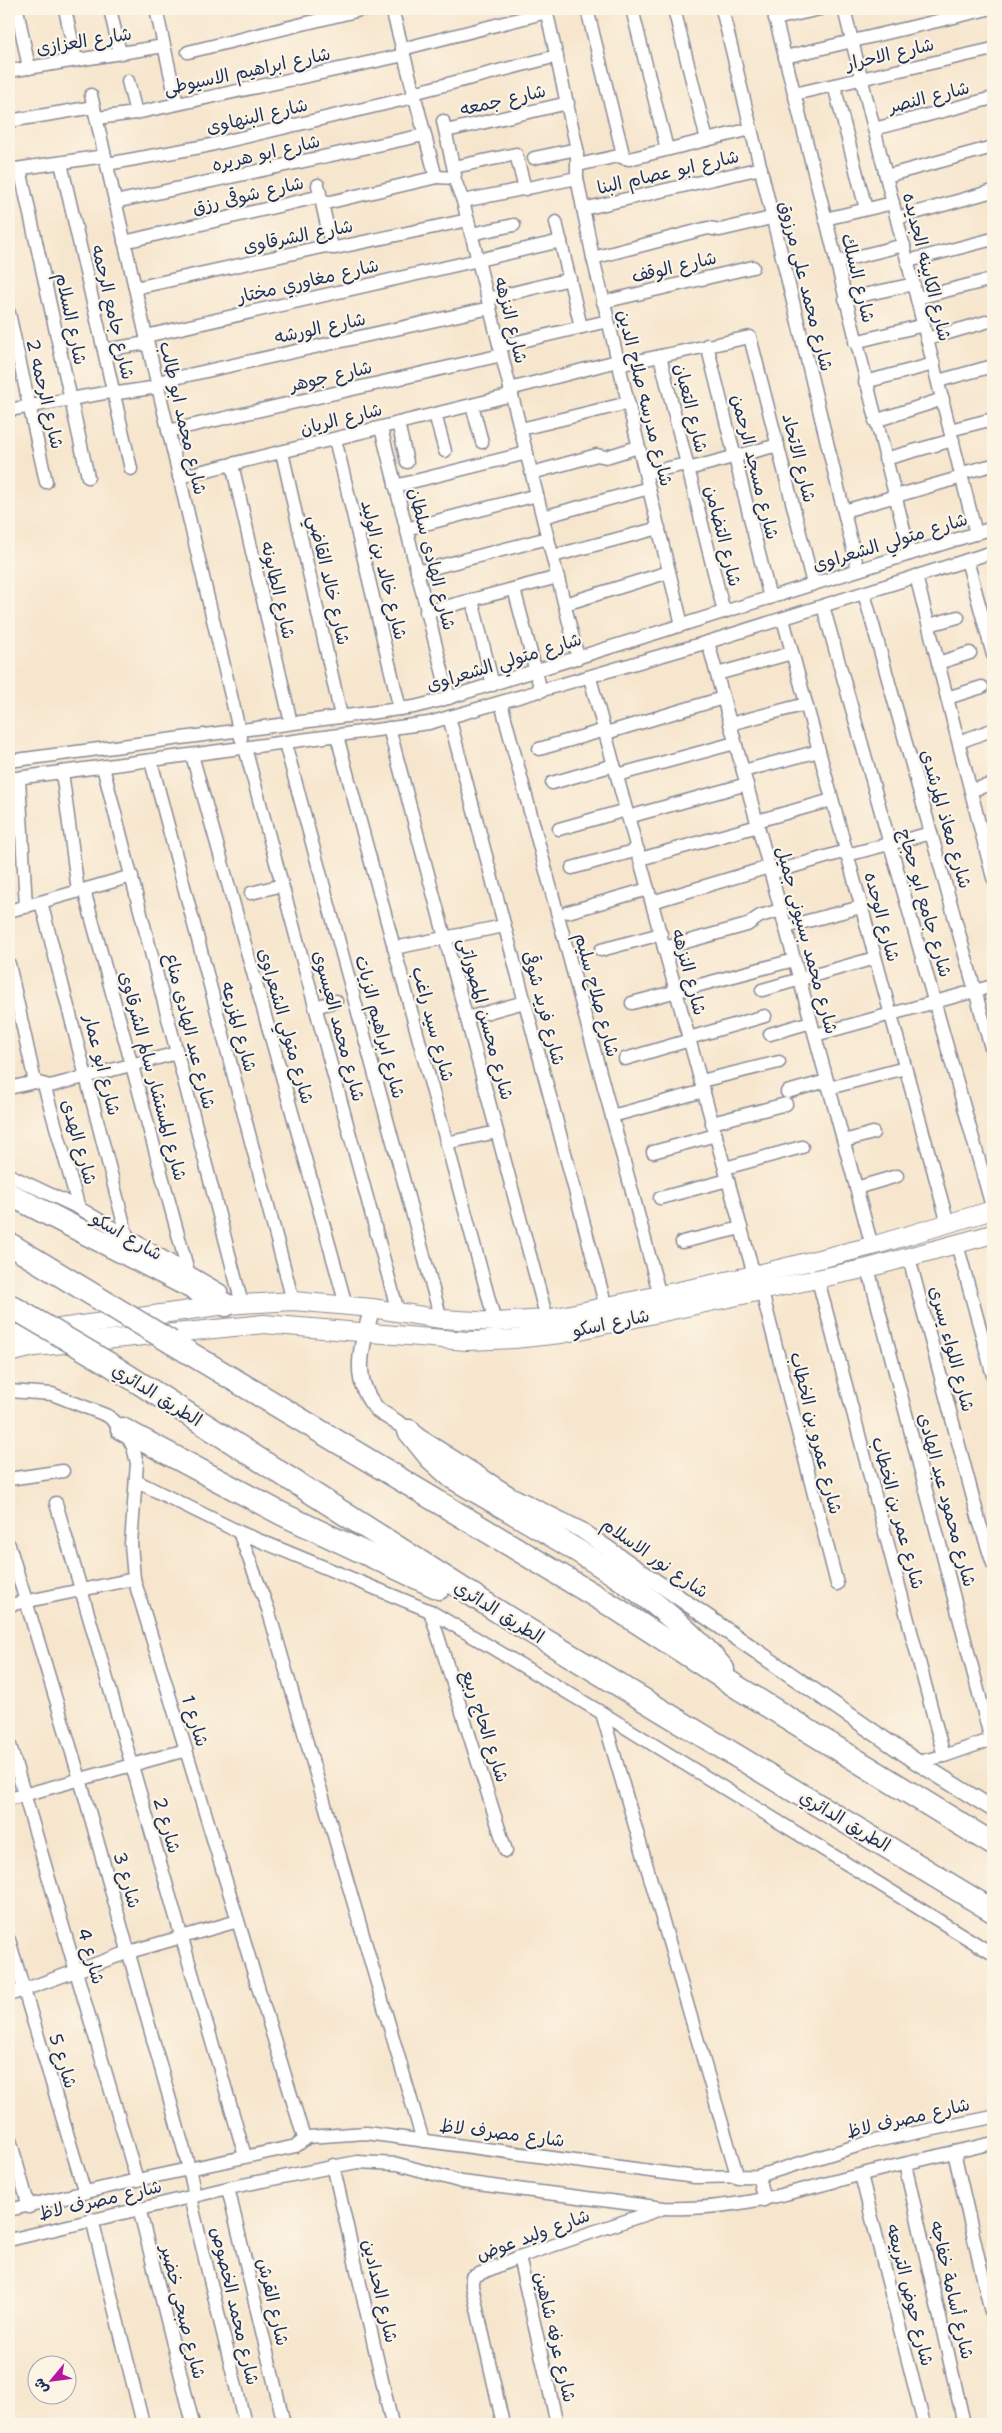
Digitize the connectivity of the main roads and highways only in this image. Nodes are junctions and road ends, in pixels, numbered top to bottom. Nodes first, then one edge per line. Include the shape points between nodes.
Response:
1 (9, 1194) edge
2 (993, 1210) edge
3 (993, 1234) edge
4 (9, 1244) edge
5 (9, 1305) edge
6 (234, 1305) junction
7 (9, 1335) edge
8 (9, 1353) edge
9 (122, 1429) road end
10 (410, 1431) road end
11 (510, 1619) junction
12 (737, 1687) junction
13 (993, 1844) edge
14 (993, 1910) edge

1 - 6 highway
2 - 6 main road, شارع اسكو via 872,1246 754,1275 547,1319 495,1322 441,1319 346,1305 293,1302
3 - 8 main road, شارع اسكو via 818,1280 561,1334 514,1340 467,1341 285,1325 222,1328 34,1347
4 - 12 highway, bridge via 608,1604
5 - 11 highway, الطريق الدائري, bridge via 111,1365
6 - 7 main road
9 - 11 highway via 282,1514
10 - 12 highway via 430,1458 452,1477 625,1581 659,1605 703,1646
11 - 14 highway, الطريق الدائري
12 - 13 highway

